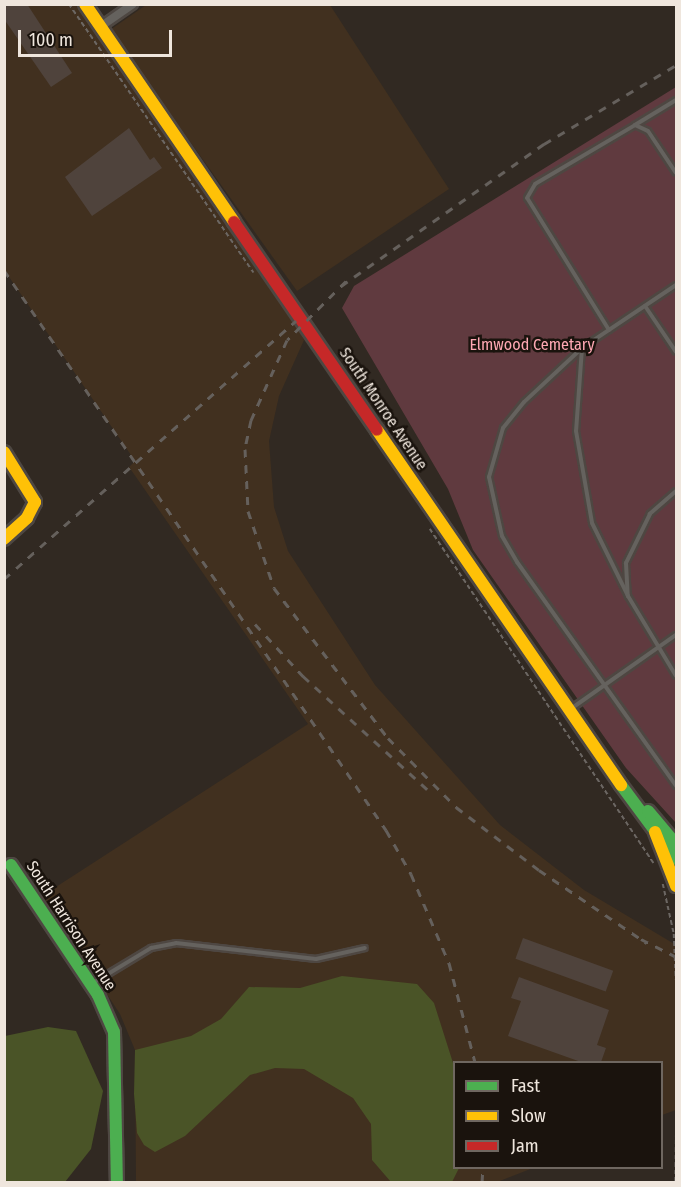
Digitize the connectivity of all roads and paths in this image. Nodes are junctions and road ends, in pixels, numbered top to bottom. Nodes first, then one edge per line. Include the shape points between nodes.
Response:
1 (69, 4) edge
2 (85, 4) edge
3 (133, 4) edge
4 (100, 27) junction
5 (676, 100) edge
6 (635, 125) junction
7 (676, 173) edge
8 (259, 279) dead end
9 (676, 285) edge
10 (645, 306) junction
11 (609, 330) junction
12 (582, 348) junction
13 (676, 352) edge
14 (4, 452) edge
15 (676, 491) edge
16 (425, 522) dead end
17 (4, 539) edge
18 (628, 596) junction
19 (676, 635) edge
20 (656, 649) junction
21 (676, 676) edge
22 (604, 686) junction
23 (569, 711) junction
24 (611, 772) junction
25 (676, 786) edge
26 (655, 832) junction
27 (676, 844) edge
28 (676, 859) edge
29 (11, 865) dead end
30 (660, 872) dead end
31 (662, 882) dead end
32 (676, 886) edge
33 (365, 948) dead end
34 (676, 980) edge
35 (91, 984) junction
36 (676, 1117) edge
37 (117, 1182) edge
38 (675, 1182) edge

1 - 8 path
2 - 4 main road, South Monroe Avenue
3 - 4 street
4 - 23 main road, South Monroe Avenue
5 - 6 lane
6 - 7 lane via 648,131
6 - 11 lane via 535,184 526,198
9 - 10 lane
10 - 11 lane
10 - 13 lane
11 - 12 lane
12 - 18 lane via 576,431 590,513 611,568
12 - 22 lane via 503,428 489,477 501,536
14 - 17 main road via 32,491 34,509
15 - 18 lane via 637,533 626,563
16 - 30 path
18 - 20 lane
19 - 20 lane
20 - 21 lane
20 - 22 lane
22 - 23 lane
22 - 25 lane
23 - 24 main road, South Monroe Avenue
24 - 26 main road, South Monroe Avenue
24 - 27 main road
26 - 28 main road, South Monroe Avenue
26 - 32 main road, South Monroe Avenue
29 - 35 main road, South Harrison Avenue
31 - 34 path via 674,934
33 - 35 lane via 316,959 176,943 151,948
35 - 37 main road, South Harrison Avenue via 114,1032
36 - 38 path

